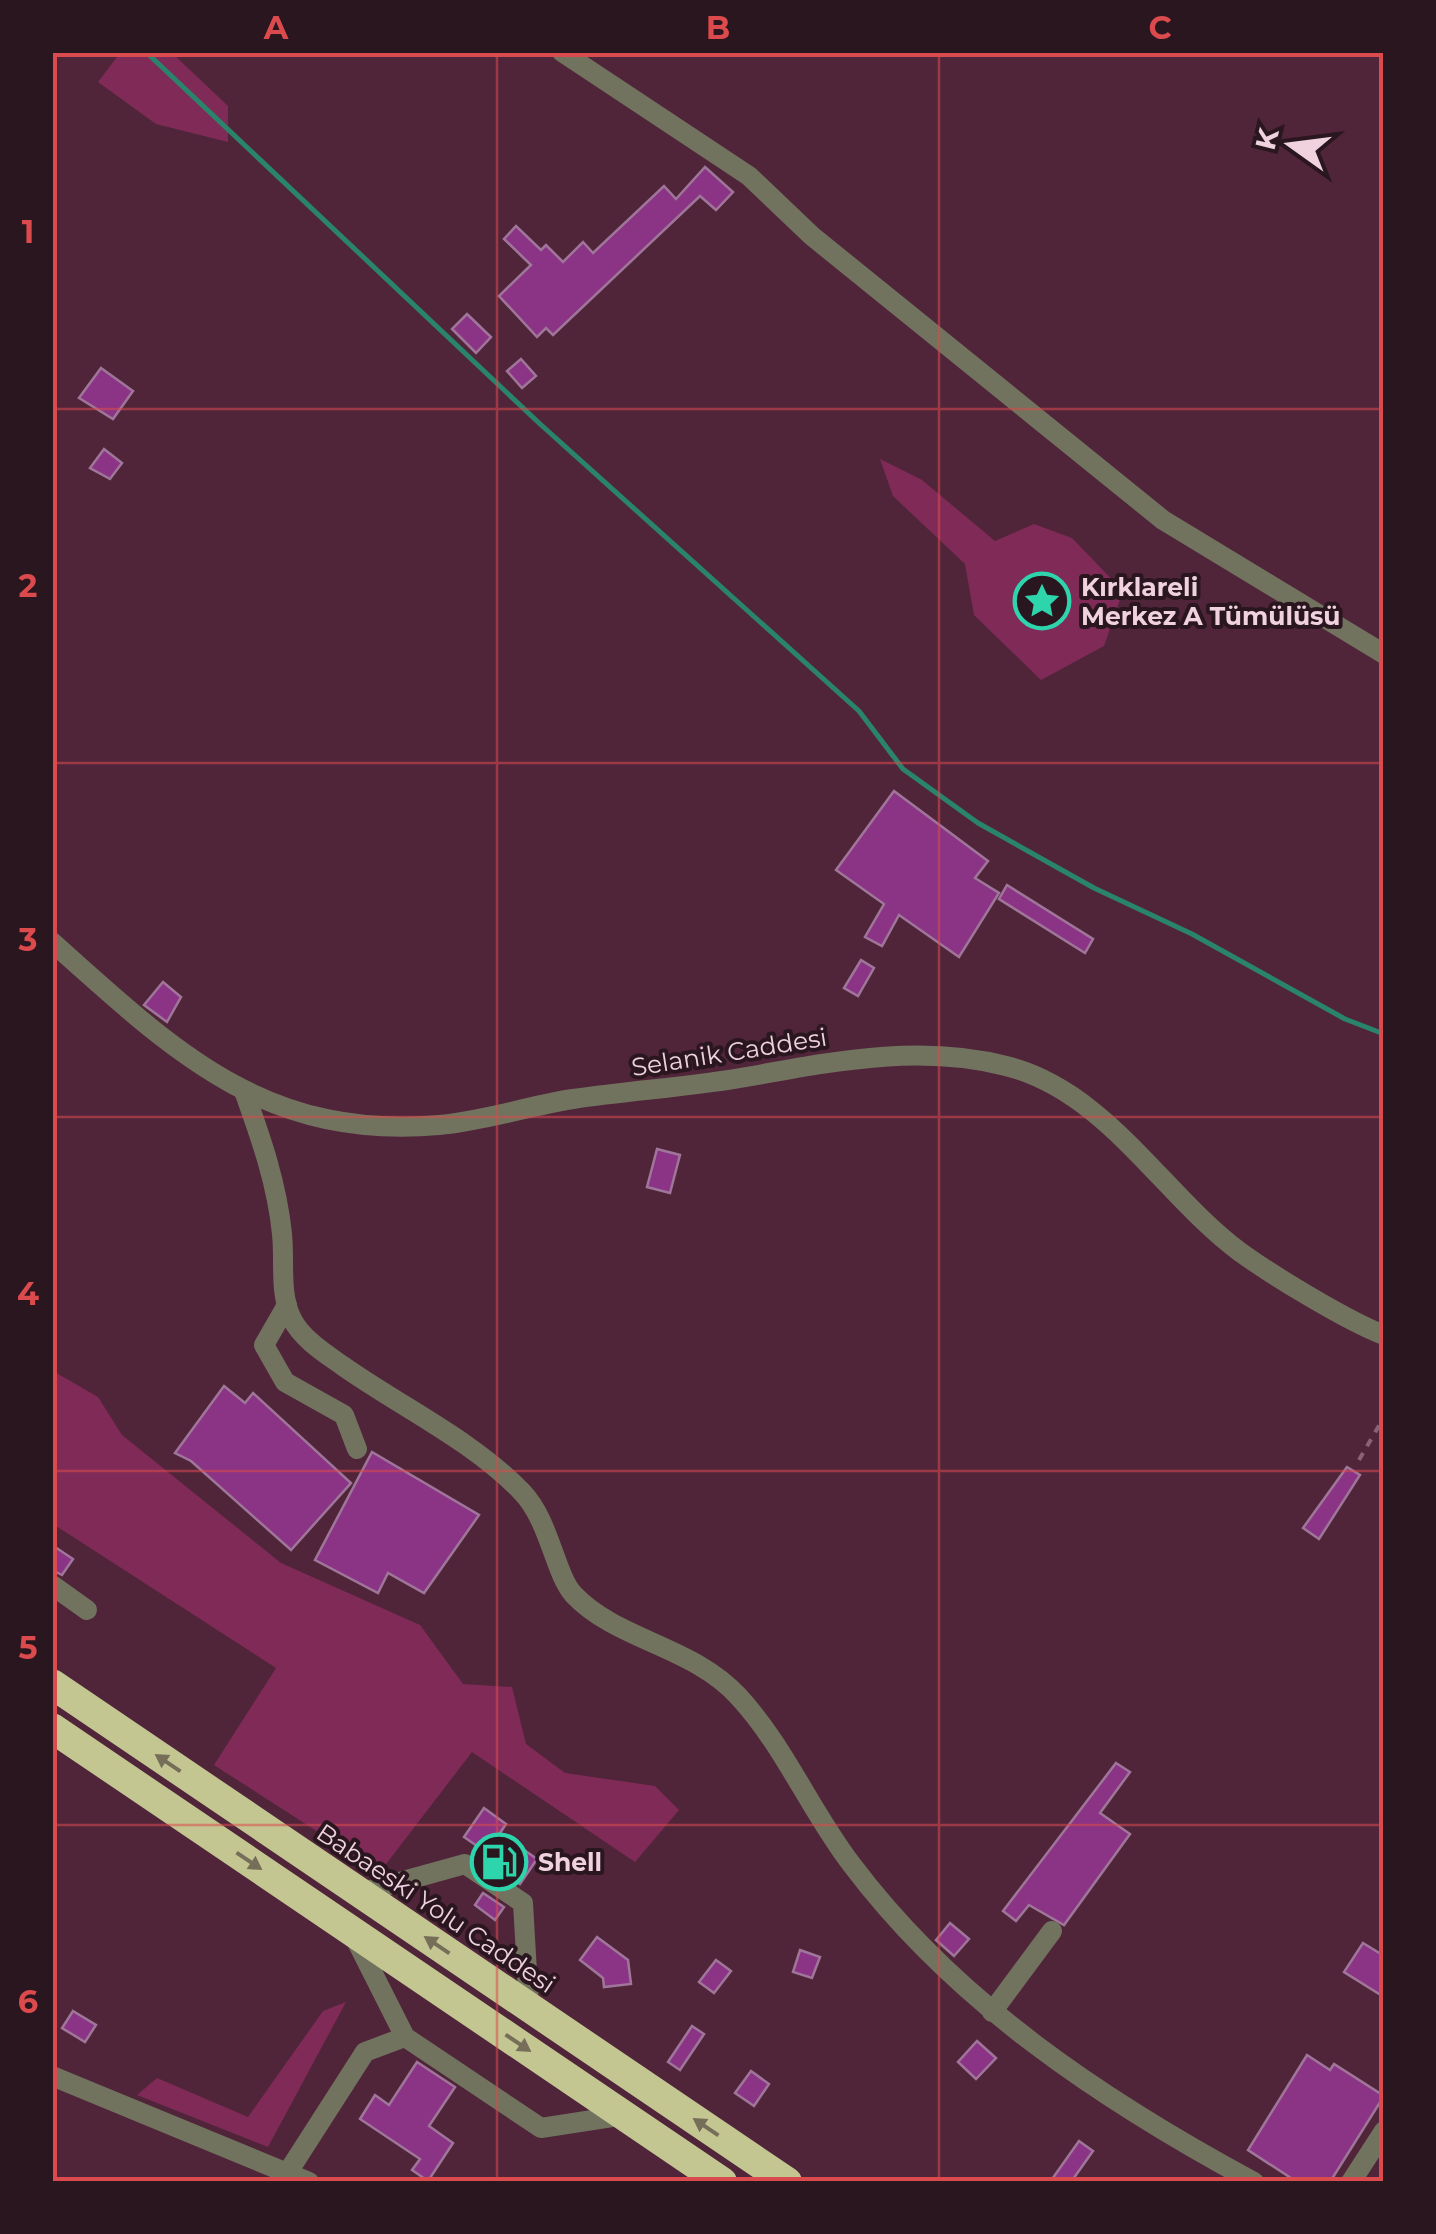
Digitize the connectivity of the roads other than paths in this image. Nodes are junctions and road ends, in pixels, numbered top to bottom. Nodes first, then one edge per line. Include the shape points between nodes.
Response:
1 (562, 52) edge
2 (1384, 654) edge
3 (52, 942) edge
4 (244, 1091) junction
5 (288, 1305) junction
6 (1384, 1335) edge
7 (356, 1449) dead end
8 (52, 1584) edge
9 (87, 1610) dead end
10 (52, 1684) edge
11 (52, 1728) edge
12 (360, 1893) junction
13 (352, 1932) junction
14 (1052, 1932) dead end
15 (529, 2007) junction
16 (992, 2012) junction
17 (405, 2037) junction
18 (52, 2076) edge
19 (625, 2115) junction
20 (1384, 2131) edge
21 (288, 2172) junction
22 (309, 2182) edge
23 (722, 2182) edge
24 (787, 2182) edge
25 (1254, 2182) edge
26 (1352, 2182) edge

1 - 2 street via 749,176 871,284 1163,520
3 - 4 street, Selanik Caddesi via 173,1050
4 - 5 street via 272,1170
4 - 6 street, Selanik Caddesi via 357,1128 442,1125 870,1055 1008,1066 1106,1122 1240,1251
5 - 7 street via 264,1346 285,1382 344,1415
5 - 16 street via 292,1321 318,1348 525,1495 556,1549 569,1590 583,1604 680,1652 738,1696 852,1865
8 - 9 street
12 -> 10 highway, Babaeski Yolu Caddesi
11 -> 13 highway
15 -> 12 highway, Babaeski Yolu Caddesi
12 - 15 street via 465,1864 524,1903
13 - 17 street
13 -> 19 highway
14 - 16 street
24 -> 15 highway, Babaeski Yolu Caddesi
16 - 25 street via 1171,2137
17 - 19 street via 541,2128
17 - 21 street via 365,2052
18 - 21 street
19 - 23 highway
20 - 26 street
21 - 22 street

